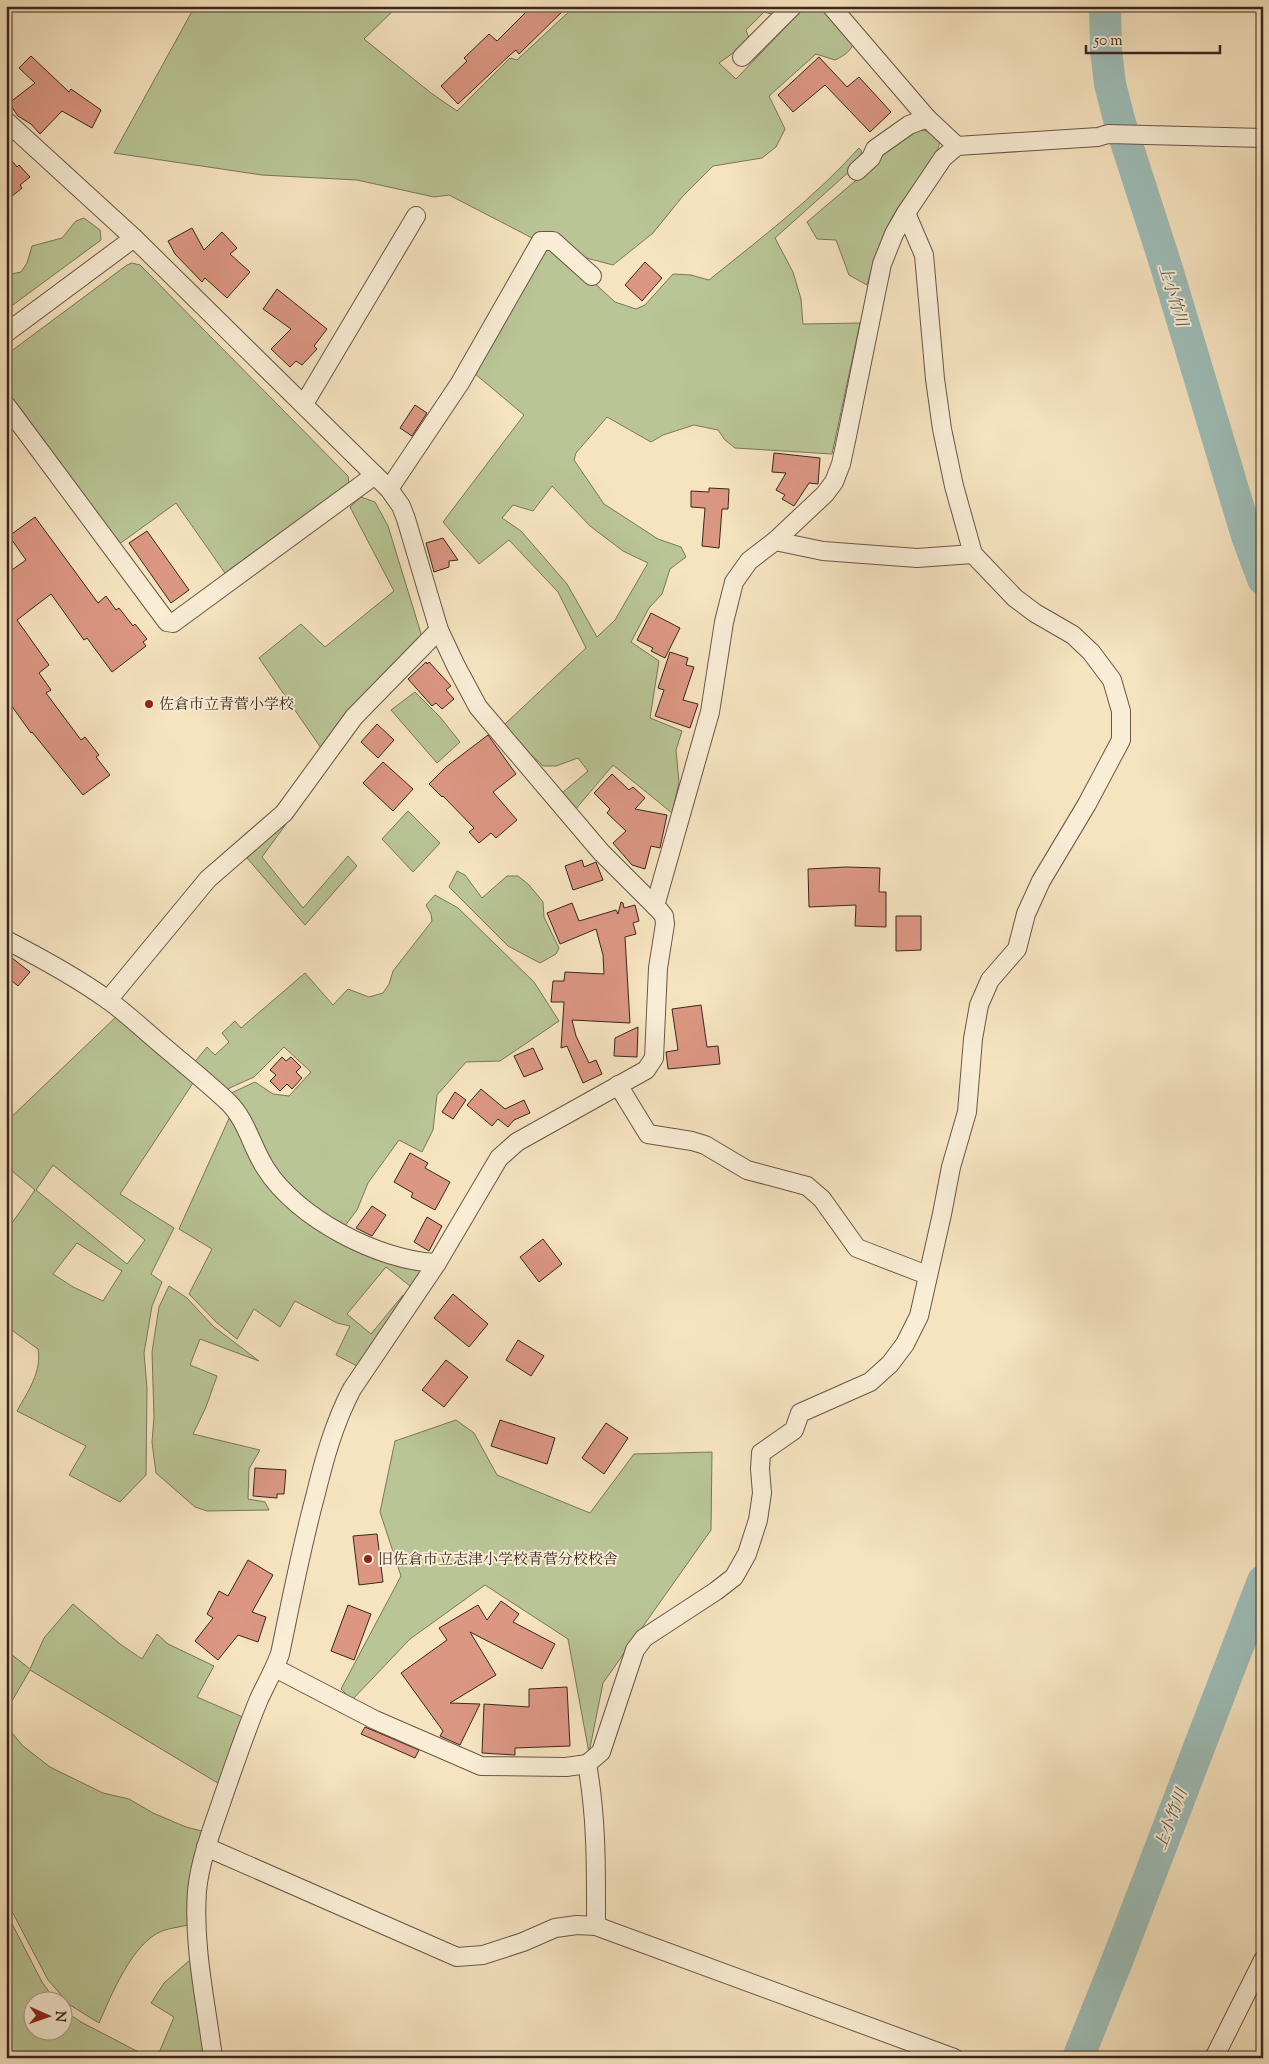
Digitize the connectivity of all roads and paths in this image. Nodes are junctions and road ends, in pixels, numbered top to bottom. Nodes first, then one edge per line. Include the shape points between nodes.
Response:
1 (793, 6) edge
2 (830, 6) edge
3 (742, 57) dead end
4 (927, 118) junction
5 (6, 120) edge
6 (1263, 138) edge
7 (957, 146) junction
8 (857, 171) dead end
9 (906, 213) junction
10 (416, 216) dead end
11 (134, 238) junction
12 (592, 276) dead end
13 (6, 333) edge
14 (304, 404) junction
15 (6, 405) edge
16 (375, 474) junction
17 (389, 489) junction
18 (775, 541) junction
19 (974, 554) junction
20 (439, 630) junction
21 (655, 906) junction
22 (6, 940) edge
23 (108, 1000) junction
24 (618, 1085) junction
25 (437, 1263) junction
26 (927, 1276) junction
27 (275, 1668) junction
28 (587, 1764) junction
29 (206, 1847) junction
30 (596, 1926) junction
31 (1263, 1960) edge
32 (213, 2058) edge
33 (954, 2058) edge
34 (1214, 2058) edge

1 - 3 street
2 - 4 street
4 - 7 street
4 - 8 street via 910,125 875,149 871,158
5 - 11 street
6 - 7 street via 1108,134
7 - 9 street via 944,158
9 - 18 street via 882,264 841,464 834,482
9 - 19 street via 924,255 934,379 942,429 954,486
10 - 14 street
11 - 13 street
11 - 14 street
12 - 17 street via 554,241 541,241 460,383
14 - 16 street
15 - 16 street via 167,622 173,623
16 - 17 street
17 - 20 street via 406,519
18 - 19 street via 823,551 908,558
18 - 21 street via 749,562 734,582 724,622 710,712
19 - 26 street via 1015,598 1073,635 1091,652 1112,680 1121,711 1121,740 1041,881 1026,914 1017,949 990,980 979,1005 967,1112 951,1167
20 - 21 street via 478,707 601,852
20 - 23 street via 354,717 284,813 208,879
21 - 24 street via 664,916 665,924 658,968 654,1058 646,1070
22 - 23 street via 49,961
23 - 25 street via 231,1105 268,1173 309,1212 378,1251
24 - 25 street via 505,1152
24 - 26 street via 648,1134 705,1145 747,1170 807,1186 822,1199 857,1248
25 - 27 street via 344,1404 324,1459
26 - 28 street via 918,1316 905,1344 890,1364 870,1382 800,1413 794,1430 761,1453 762,1493 758,1520 747,1554 734,1578 644,1638 636,1650 601,1752
27 - 28 street via 375,1720 481,1766 566,1767
27 - 29 street via 260,1698
28 - 30 street via 596,1828
29 - 30 street via 457,1957 483,1955 555,1928
29 - 32 street via 197,1890 196,1923
30 - 33 street
31 - 34 street

